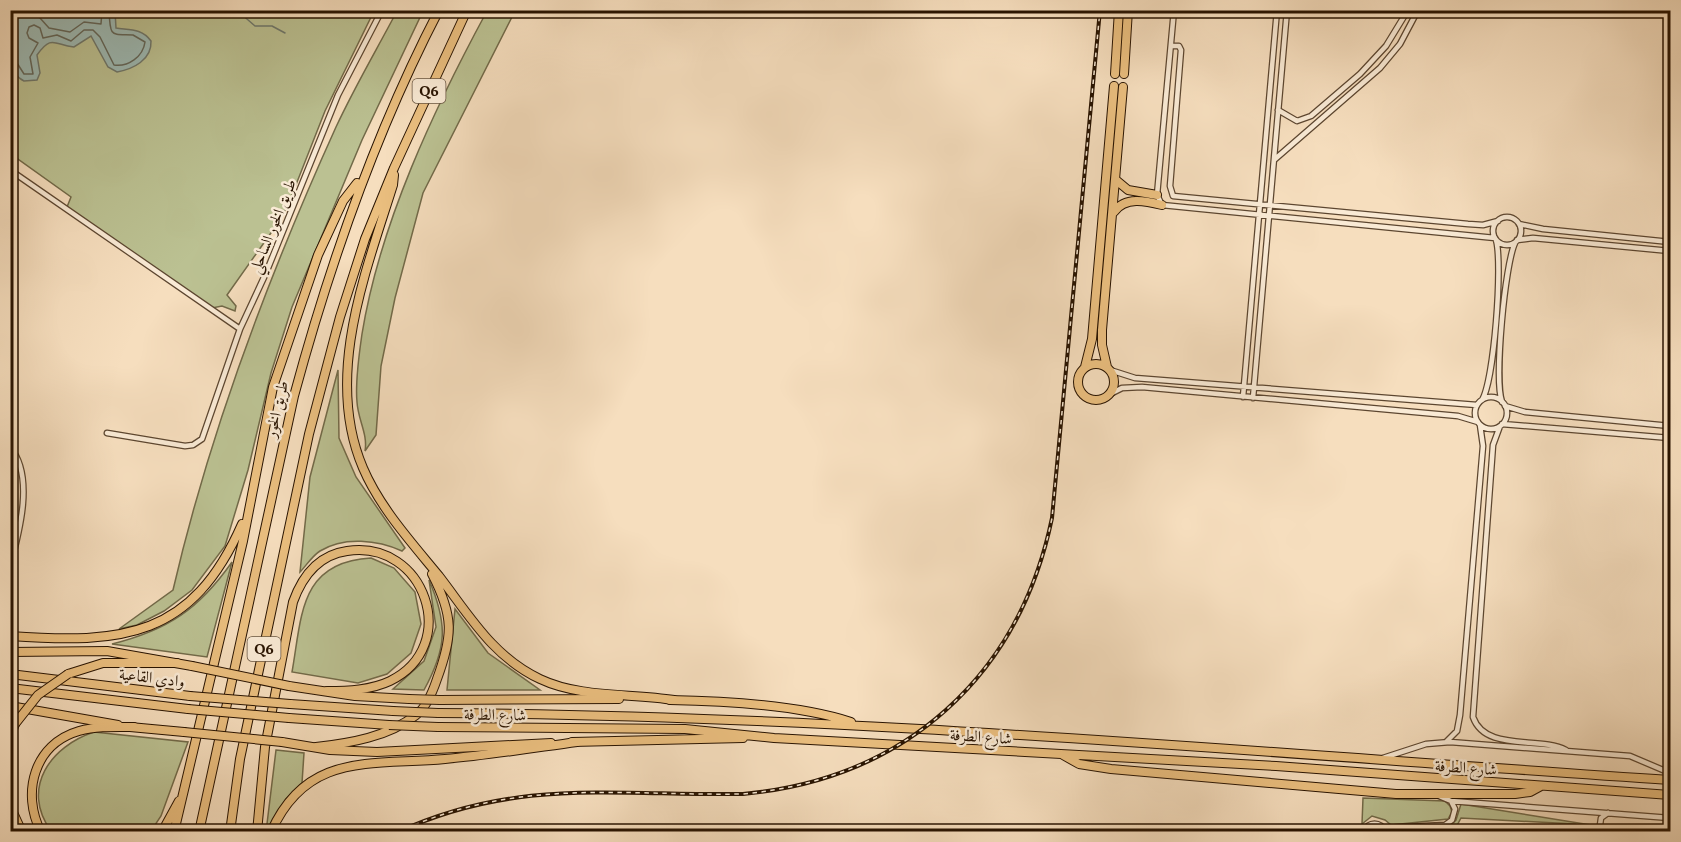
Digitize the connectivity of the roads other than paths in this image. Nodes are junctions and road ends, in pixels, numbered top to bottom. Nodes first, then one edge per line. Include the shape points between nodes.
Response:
1 (382, 10) edge
2 (439, 10) edge
3 (466, 10) edge
4 (1119, 10) edge
5 (1128, 10) edge
6 (1174, 10) edge
7 (1277, 10) edge
8 (1287, 10) edge
9 (1408, 10) edge
10 (1418, 10) edge
11 (1172, 46) junction
12 (1115, 74) dead end
13 (1124, 74) dead end
14 (1114, 86) dead end
15 (1123, 87) dead end
16 (1278, 110) junction
17 (1274, 160) junction
18 (394, 168) junction
19 (10, 170) edge
20 (364, 176) junction
21 (1116, 180) junction
22 (1157, 195) junction
23 (1223, 201) junction
24 (1259, 204) junction
25 (1162, 205) junction
26 (1270, 205) junction
27 (1222, 212) junction
28 (1113, 213) junction
29 (1258, 216) junction
30 (1269, 216) junction
31 (1498, 221) junction
32 (1519, 224) junction
33 (1496, 239) junction
34 (1516, 242) junction
35 (1671, 242) edge
36 (1671, 251) edge
37 (240, 329) junction
38 (1085, 367) junction
39 (1108, 369) junction
40 (1151, 380) junction
41 (1150, 388) junction
42 (1244, 388) junction
43 (1254, 389) junction
44 (1110, 394) junction
45 (1243, 398) junction
46 (1253, 398) junction
47 (1482, 400) junction
48 (1503, 404) junction
49 (1477, 405) junction
50 (1479, 423) junction
51 (1501, 425) junction
52 (1671, 426) edge
53 (106, 433) dead end
54 (1671, 438) edge
55 (10, 447) edge
56 (10, 469) edge
57 (10, 511) edge
58 (248, 512) junction
59 (418, 550) junction
60 (11, 565) edge
61 (1468, 623) junction
62 (1479, 624) junction
63 (10, 636) edge
64 (1466, 644) junction
65 (1477, 645) junction
66 (10, 652) edge
67 (177, 663) junction
68 (10, 674) edge
69 (1463, 677) junction
70 (1474, 679) junction
71 (10, 688) edge
72 (327, 691) junction
73 (674, 700) junction
74 (290, 704) joint
75 (1461, 704) junction
76 (1472, 705) junction
77 (10, 706) edge
78 (289, 718) joint
79 (861, 726) junction
80 (134, 727) junction
81 (10, 737) edge
82 (774, 738) junction
83 (577, 742) junction
84 (1446, 742) junction
85 (316, 747) junction
86 (1566, 750) junction
87 (1063, 755) junction
88 (1378, 761) junction
89 (1671, 773) edge
90 (1671, 780) edge
91 (1541, 786) junction
92 (185, 790) junction
93 (1437, 795) junction
94 (1671, 795) edge
95 (1451, 801) junction
96 (10, 806) edge
97 (1608, 813) junction
98 (1671, 818) edge
99 (1385, 830) edge
100 (1598, 830) edge
101 (22, 831) edge
102 (41, 831) edge
103 (162, 831) edge
104 (174, 831) edge
105 (199, 831) edge
106 (230, 831) edge
107 (257, 831) edge
108 (271, 831) edge
109 (1363, 831) edge

1 - 37 street, طريق الخور الساحلي via 338,95
2 - 20 highway, طريق الخور / Q6
3 - 18 highway, Q6
4 - 12 main road
5 - 13 main road
6 - 11 street
7 - 24 street
8 - 16 street
9 - 16 street via 1376,58 1311,116 1297,121
10 - 17 street via 1400,44 1380,68
11 - 22 street
11 - 23 street via 1181,50 1170,192 1179,198
14 - 38 main road via 1092,339
15 - 21 main road
16 - 17 street
17 - 26 street
18 - 59 highway via 393,185 353,329 346,401 352,438 364,470
18 - 106 highway, Q6 via 365,239 340,317 309,434 240,759
19 - 37 street
20 - 58 highway via 343,201 294,320 273,387
20 - 105 highway, طريق الخور / Q6 via 329,272 294,396
21 - 22 main road via 1128,190
21 - 28 main road
22 - 25 street
23 - 24 street
23 - 27 street
24 - 26 street
24 - 29 street
25 - 27 street
25 - 28 main road via 1129,201
26 - 30 street
26 - 31 street via 1468,224
27 - 29 street
28 - 39 main road via 1101,338
29 - 30 street
29 - 42 street
30 - 33 street
30 - 43 street
31 - 32 street via 1511,218
31 - 33 street via 1494,227
32 - 34 street via 1521,233
32 - 35 street via 1543,230
33 - 34 street via 1507,245
33 - 47 street via 1500,258 1491,368
34 - 36 street via 1538,238
34 - 48 street via 1509,260 1498,384
37 - 53 street, طريق الخور الساحلي via 205,434 198,443 186,446
38 - 39 main road via 1096,363
38 - 44 main road via 1078,379 1082,394 1094,400
39 - 40 street via 1131,378
39 - 44 main road via 1114,382
40 - 41 street
40 - 42 street
41 - 44 street via 1122,388
41 - 45 street
42 - 43 street
42 - 45 street
43 - 46 street
43 - 49 street
45 - 46 street
46 - 50 street via 1458,416
47 - 48 street via 1492,398
47 - 49 street
48 - 51 street via 1507,415
48 - 52 street via 1525,412
49 - 50 street
50 - 51 street via 1490,429
50 - 61 street via 1483,446
51 - 54 street
51 - 62 street via 1493,445
55 - 60 street via 20,462 25,482
56 - 57 street
58 - 63 highway via 210,581 167,619 141,630 91,639
58 - 92 highway
59 - 73 highway via 488,641 526,671 569,688
59 - 85 highway via 443,595 449,631 449,646 426,703 417,715 365,740
61 - 62 street
61 - 64 street
62 - 65 street
64 - 65 street
64 - 69 street
65 - 70 street
66 - 67 main road via 107,651
67 - 72 main road, bridge
67 - 81 highway, bridge via 112,662 68,674 38,695 15,724
68 - 74 main road, وادي القاعية, bridge
69 - 70 street
69 - 75 street
70 - 76 street
71 - 78 main road, وادي القاعية, bridge
72 - 73 main road, bridge via 408,699
72 - 107 highway via 390,681 404,672 424,645 428,629 424,595 417,580 392,557 359,549 341,552 310,570 300,585 293,602 265,747
73 - 79 main road via 802,712
74 - 79 main road, شارع الطرفة, bridge via 393,711 625,715
75 - 76 street
75 - 84 street via 1457,731
76 - 86 street via 1476,724 1488,735 1550,743
77 - 80 main road
78 - 82 main road, شارع الطرفة, bridge via 438,727 685,729
79 - 88 main road, شارع الطرفة
80 - 85 main road, bridge
80 - 102 highway via 78,731 44,755 34,773 30,794 33,816
82 - 83 main road
82 - 87 main road, شارع الطرفة
83 - 85 main road via 420,752
83 - 108 highway via 445,759 345,765 302,788 283,808
84 - 86 street, شارع الطرفة
84 - 88 street, شارع الطرفة via 1426,744
86 - 89 street, شارع الطرفة via 1630,756
87 - 91 main road, شارع الطرفة
87 - 93 main road via 1079,764 1111,769
88 - 90 main road, شارع الطرفة
91 - 93 main road via 1515,794
91 - 94 main road, شارع الطرفة
92 - 103 highway
92 - 104 highway
93 - 95 street
95 - 97 street
95 - 99 street via 1454,813 1445,825
96 - 101 highway
97 - 98 street
97 - 100 street via 1601,818
99 - 109 street via 1372,823

